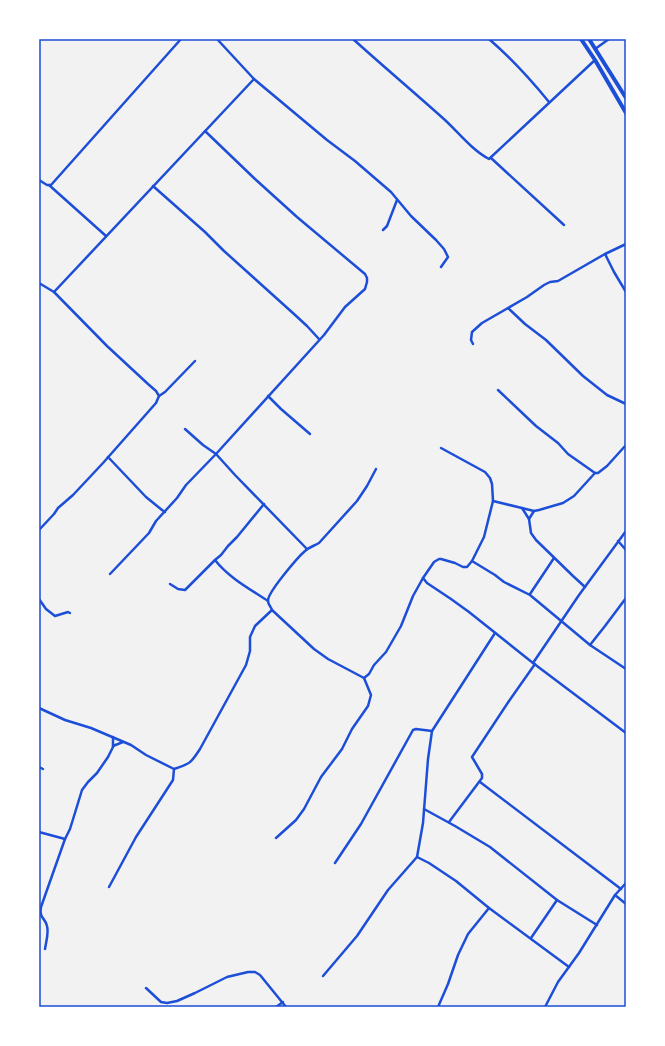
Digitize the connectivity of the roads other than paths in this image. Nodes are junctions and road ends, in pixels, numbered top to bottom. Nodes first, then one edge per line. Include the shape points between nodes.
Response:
1 (182, 39) edge
2 (216, 39) edge
3 (354, 39) edge
4 (489, 39) edge
5 (581, 39) edge
6 (589, 39) edge
7 (609, 39) edge
8 (595, 49) junction
9 (595, 60) junction
10 (254, 79) junction
11 (626, 98) edge
12 (549, 102) junction
13 (626, 113) edge
14 (205, 131) junction
15 (491, 158) junction
16 (39, 180) edge
17 (49, 185) junction
18 (153, 186) junction
19 (397, 200) junction
20 (564, 225) dead end
21 (384, 230) dead end
22 (106, 236) junction
23 (626, 244) edge
24 (605, 254) junction
25 (441, 267) dead end
26 (39, 283) edge
27 (54, 292) junction
28 (626, 292) edge
29 (508, 308) junction
30 (319, 340) junction
31 (473, 344) dead end
32 (195, 360) dead end
33 (498, 390) dead end
34 (159, 396) junction
35 (268, 396) junction
36 (626, 404) edge
37 (185, 428) dead end
38 (310, 434) dead end
39 (626, 445) edge
40 (441, 448) dead end
41 (216, 454) junction
42 (108, 457) junction
43 (376, 469) dead end
44 (595, 473) junction
45 (493, 501) junction
46 (264, 504) junction
47 (522, 508) junction
48 (534, 511) junction
49 (165, 512) junction
50 (529, 519) junction
51 (39, 530) edge
52 (626, 531) edge
53 (618, 541) junction
54 (307, 549) junction
55 (626, 550) edge
56 (554, 558) junction
57 (215, 560) junction
58 (472, 561) junction
59 (110, 574) dead end
60 (423, 578) junction
61 (427, 583) junction
62 (170, 584) dead end
63 (418, 587) junction
64 (585, 587) junction
65 (530, 594) junction
66 (626, 598) edge
67 (39, 599) edge
68 (268, 601) junction
69 (272, 610) junction
70 (70, 613) dead end
71 (562, 621) junction
72 (494, 633) junction
73 (590, 645) junction
74 (534, 664) junction
75 (626, 669) edge
76 (364, 678) junction
77 (39, 708) edge
78 (432, 731) junction
79 (626, 733) edge
80 (113, 737) junction
81 (124, 741) junction
82 (113, 747) junction
83 (39, 767) edge
84 (43, 769) dead end
85 (174, 769) junction
86 (480, 782) junction
87 (424, 809) junction
88 (449, 822) junction
89 (39, 832) edge
90 (276, 838) dead end
91 (65, 839) junction
92 (417, 857) junction
93 (335, 863) dead end
94 (626, 883) edge
95 (109, 887) dead end
96 (621, 889) junction
97 (615, 895) junction
98 (557, 900) junction
99 (626, 904) edge
100 (489, 908) junction
101 (597, 925) junction
102 (531, 938) junction
103 (45, 949) dead end
104 (569, 967) junction
105 (323, 976) dead end
106 (146, 988) dead end
107 (283, 1002) junction
108 (276, 1007) edge
109 (286, 1007) edge
110 (438, 1007) edge
111 (545, 1007) edge

1 - 17 street
2 - 10 street
3 - 15 street via 474,148
4 - 12 street via 514,62
5 - 9 main road
6 - 8 main road
7 - 8 street
8 - 11 main road
9 - 12 street
9 - 13 main road
10 - 14 street
10 - 19 street via 383,184
12 - 15 street
14 - 18 street
14 - 30 street via 367,278 364,289 345,307
15 - 20 street
16 - 17 street
17 - 22 street
18 - 22 street
18 - 30 street via 294,314
19 - 21 street
19 - 25 street via 444,249 448,257
22 - 27 street
23 - 24 street
24 - 28 street
24 - 29 street via 558,281 544,285
26 - 27 street
27 - 34 street
29 - 31 street via 472,332
29 - 36 street via 583,376 607,395
30 - 35 street
32 - 34 street
33 - 44 street via 568,454
34 - 42 street
35 - 38 street
35 - 41 street
37 - 41 street
39 - 44 street via 607,466
40 - 45 street via 485,472 492,484
41 - 46 street
41 - 49 street
42 - 49 street via 146,497
42 - 51 street
43 - 54 street via 357,501 319,543
44 - 48 street via 574,496 563,503
45 - 47 street
45 - 58 street via 484,537
46 - 54 street
46 - 57 street via 237,538
47 - 48 street
47 - 50 street
48 - 50 street
49 - 59 street
50 - 56 street via 532,536
52 - 53 street
53 - 55 street
53 - 64 street
54 - 68 street via 270,593
56 - 64 street
56 - 65 street
57 - 62 street via 185,590
57 - 68 street via 243,586
58 - 60 street via 466,568 439,559
58 - 65 street via 504,582
60 - 61 street
60 - 63 street
61 - 63 street
61 - 72 street
63 - 76 street via 386,652
64 - 71 street
65 - 71 street
66 - 73 street
67 - 70 street via 55,616
68 - 69 street
69 - 76 street via 328,659
69 - 85 street via 255,626 250,637 246,665 194,759 189,764
71 - 73 street
71 - 74 street
72 - 74 street
72 - 78 street
73 - 75 street
74 - 79 street
74 - 86 street via 472,757 482,774
76 - 90 street via 371,695 368,706 321,777 304,809
77 - 80 street
78 - 87 street
78 - 93 street via 413,730
80 - 81 street
80 - 82 street
81 - 82 street
81 - 85 street
82 - 91 street via 97,773 82,790
83 - 84 street
85 - 95 street via 173,780 136,837
86 - 88 street
86 - 96 street
87 - 88 street
87 - 92 street
88 - 98 street via 490,847
89 - 91 street
91 - 103 street via 40,910 48,928
92 - 100 street via 456,881
92 - 105 street via 388,890 357,936
94 - 96 street
96 - 97 street
97 - 99 street
97 - 101 street
98 - 101 street
98 - 102 street
100 - 102 street
100 - 110 street via 468,934
101 - 104 street
102 - 104 street
104 - 111 street
106 - 107 street via 161,1002 167,1003 195,993 227,976 254,972 260,975
107 - 108 street
107 - 109 street

